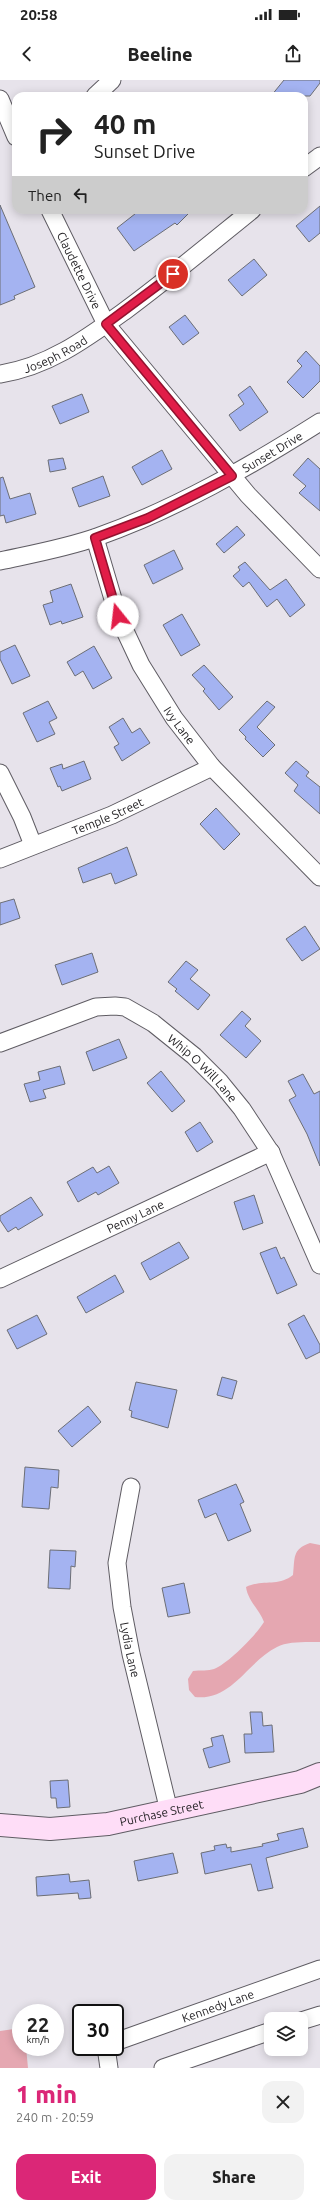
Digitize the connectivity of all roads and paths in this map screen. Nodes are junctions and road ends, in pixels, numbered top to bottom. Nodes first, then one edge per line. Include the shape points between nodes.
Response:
1 (112, 80) edge
2 (99, 92) edge
3 (0, 99) edge
4 (12, 128) edge
5 (320, 156) edge
6 (308, 165) edge
7 (52, 214) edge
8 (247, 214) edge
9 (106, 324) junction
10 (0, 374) edge
11 (320, 422) edge
12 (232, 476) junction
13 (95, 538) junction
14 (0, 562) edge
15 (320, 569) edge
16 (212, 768) junction
17 (0, 773) edge
18 (33, 845) junction
19 (0, 859) edge
20 (320, 877) edge
21 (0, 1044) edge
22 (271, 1152) junction
23 (320, 1265) edge
24 (0, 1279) edge
25 (131, 1487) dead end
26 (320, 1774) edge
27 (169, 1811) junction
28 (0, 1825) edge
29 (320, 1969) edge
30 (320, 2015) edge
31 (308, 2019) edge
32 (264, 2033) edge
33 (124, 2039) edge
34 (107, 2056) edge
35 (109, 2068) edge
36 (163, 2068) edge

1 - 2 street
3 - 4 street
5 - 6 street
7 - 9 street, Claudette Drive
8 - 9 street, Joseph Road
9 - 10 street, Joseph Road via 65,351 39,364
9 - 12 street, Claudette Drive
11 - 12 street, Sunset Drive
12 - 13 street, Sunset Drive via 148,518
12 - 15 street, Claudette Drive
13 - 14 street, Sunset Drive
13 - 16 street, Ivy Lane via 118,616 141,665 174,718
16 - 18 street, Temple Street via 112,815
16 - 20 street, Ivy Lane
17 - 18 street
18 - 19 street, Temple Street
21 - 22 street, Whip O Will Lane via 96,1008 125,1007 153,1023 194,1056 242,1110
22 - 23 street, Whip O Will Lane
22 - 24 street, Penny Lane
25 - 27 street, Lydia Lane via 117,1564 131,1654
26 - 27 main road, Purchase Street via 300,1782
27 - 28 main road, Purchase Street via 108,1824 50,1830
29 - 33 street, Kennedy Lane
30 - 31 street
32 - 36 street
34 - 35 street

